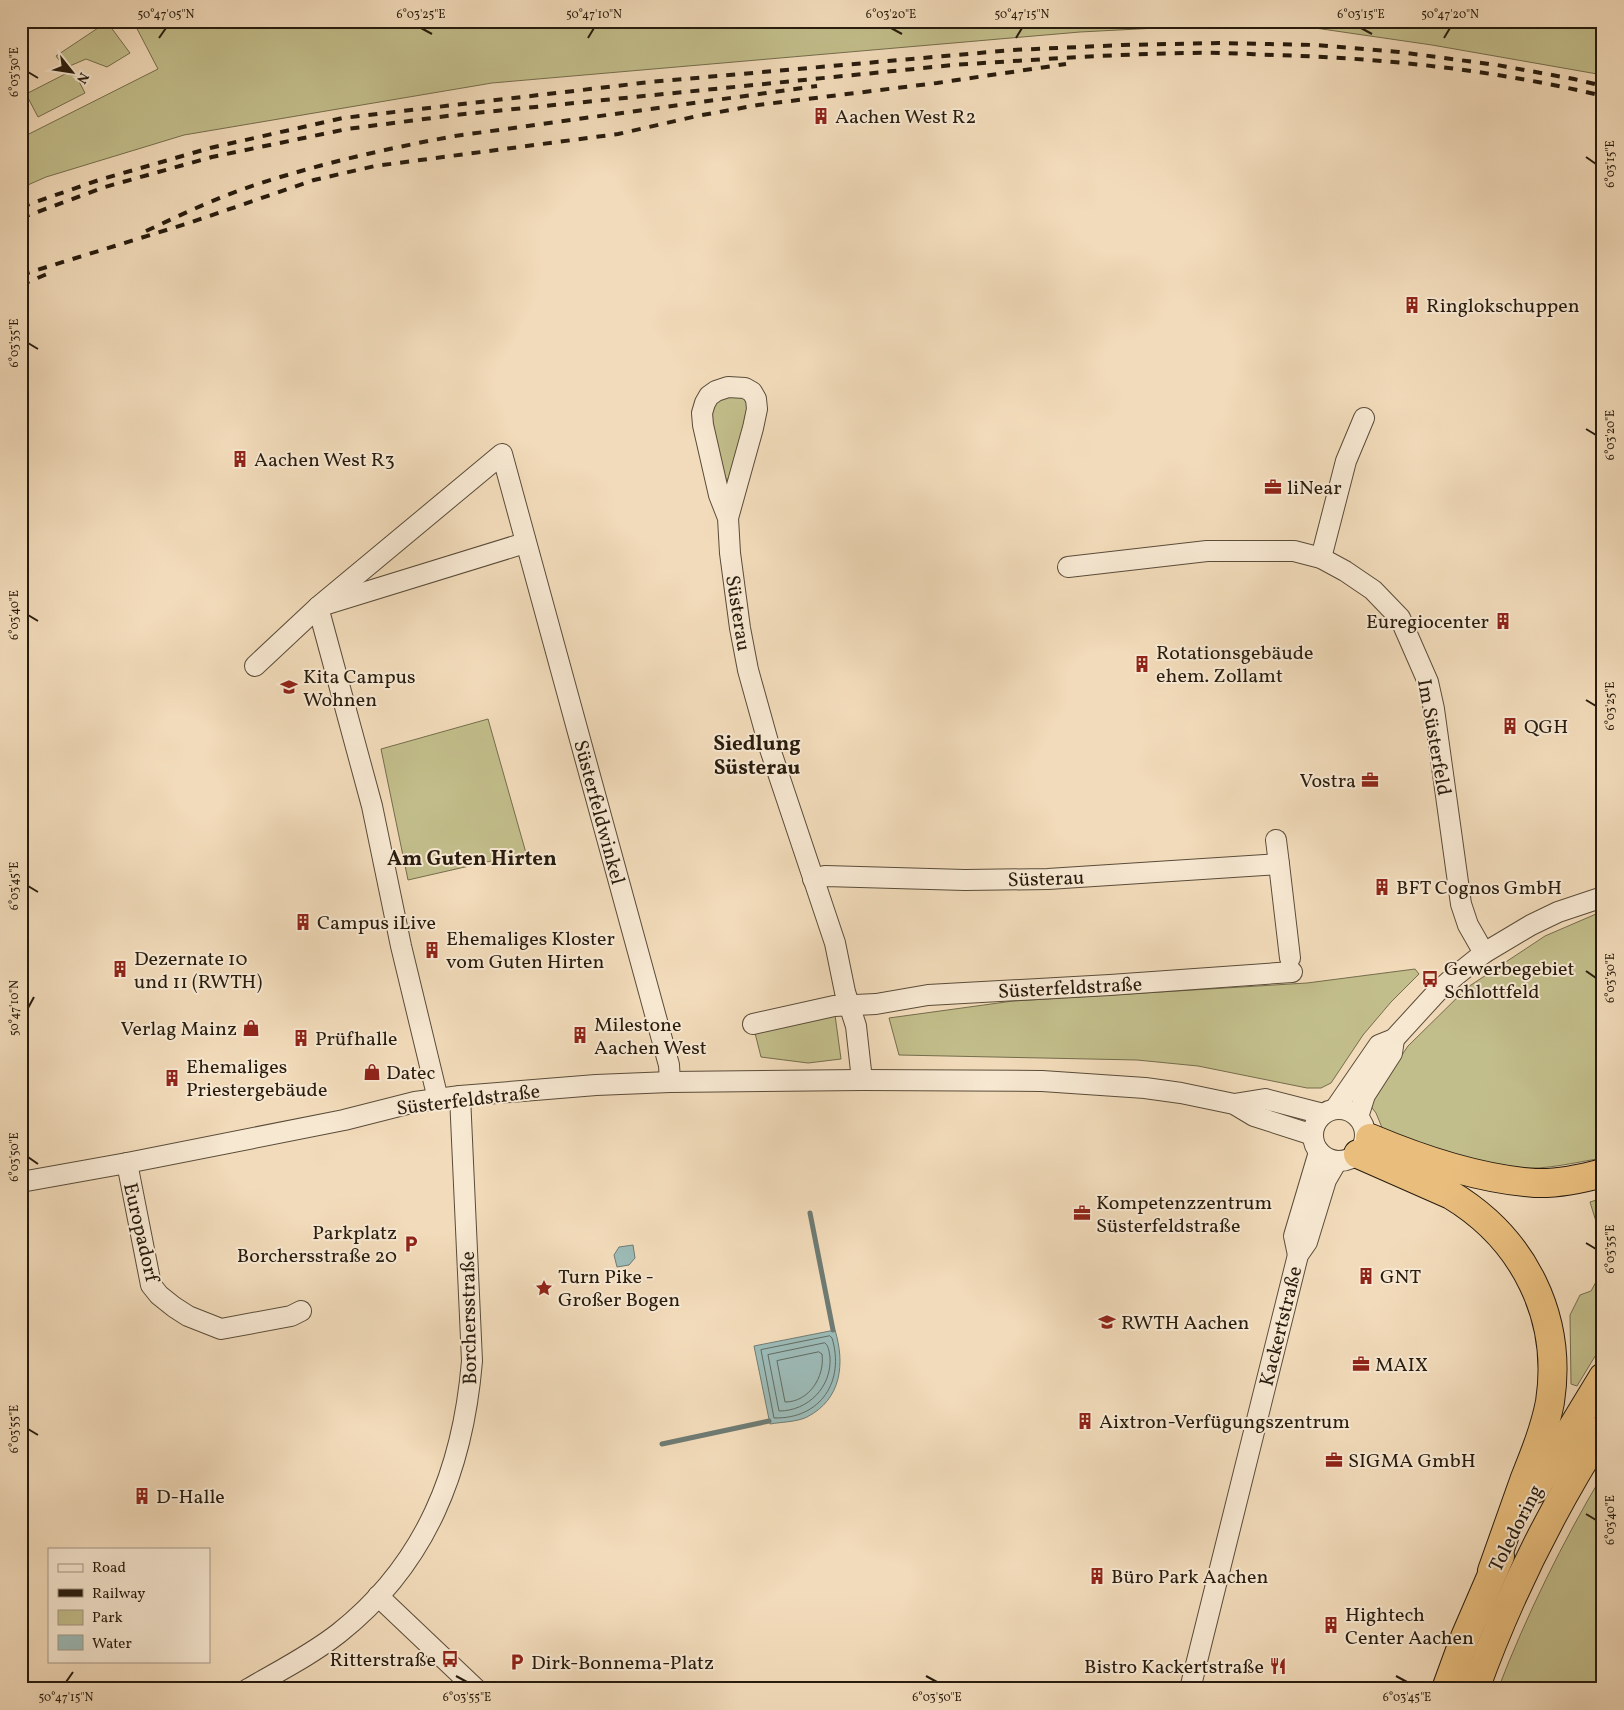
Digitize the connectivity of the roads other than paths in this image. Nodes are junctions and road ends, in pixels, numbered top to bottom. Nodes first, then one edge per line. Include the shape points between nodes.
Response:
1 (1364, 418) dead end
2 (728, 518) junction
3 (525, 543) junction
4 (1321, 558) junction
5 (1068, 566) dead end
6 (318, 607) junction
7 (254, 666) dead end
8 (1276, 840) dead end
9 (1279, 864) junction
10 (813, 879) junction
11 (1603, 897) edge
12 (1484, 953) junction
13 (849, 1005) junction
14 (753, 1024) dead end
15 (1394, 1039) junction
16 (862, 1080) junction
17 (670, 1082) junction
18 (460, 1096) junction
19 (438, 1099) junction
20 (1234, 1104) junction
21 (1329, 1111) junction
22 (1355, 1142) junction
23 (1316, 1143) junction
24 (126, 1164) junction
25 (1603, 1173) edge
26 (21, 1182) edge
27 (1298, 1255) junction
28 (301, 1311) dead end
29 (1603, 1377) edge
30 (1603, 1429) edge
31 (1492, 1571) junction
32 (378, 1596) junction
33 (248, 1689) edge
34 (476, 1689) edge
35 (1190, 1689) edge
36 (1446, 1689) edge
37 (1475, 1689) edge

1 - 4 street via 1346,461
2 - 2 street, Süsterau via 757,410 756,399 745,388 728,387 716,391 709,396 702,413 719,495
2 - 10 street, Süsterau via 734,589 748,670
3 - 6 street
3 - 6 street, Süsterfeldwinkel via 502,454
3 - 17 street, Süsterfeldwinkel via 669,1065
4 - 5 street, Im Süsterfeld via 1294,552 1207,551
4 - 12 street, Im Süsterfeld via 1373,590 1388,604 1400,618 1428,682 1461,904 1468,926
6 - 7 street
6 - 19 street via 372,806
8 - 9 street
9 - 10 street, Süsterau via 1048,880 825,876
9 - 13 street, Süsterfeldstraße via 1291,965 1110,986 928,995
10 - 13 street, Süsterau via 835,943
11 - 12 street via 1530,925
12 - 15 street via 1437,992
13 - 14 street, Süsterfeldstraße
13 - 16 street via 856,1026
15 - 21 street via 1379,1045
15 - 22 street via 1392,1053 1365,1095
16 - 17 street, Süsterfeldstraße
16 - 20 street, Süsterfeldstraße via 1042,1081 1108,1085 1182,1093
17 - 18 street, Süsterfeldstraße
18 - 19 street, Süsterfeldstraße
18 - 32 street, Borchersstraße via 472,1333 466,1413 454,1464 439,1505 423,1536
19 - 24 street, Süsterfeldstraße
20 - 21 street, Süsterfeldstraße via 1265,1099
20 - 23 street, Süsterfeldstraße
21 - 22 street via 1345,1109 1352,1112
21 - 23 street via 1316,1122
22 - 23 street via 1327,1159
22 - 25 highway via 1402,1152 1467,1172 1536,1183
22 - 27 street, Kackertstraße via 1326,1180 1307,1242
22 - 31 highway via 1465,1203 1490,1224 1527,1272 1548,1321 1553,1376 1550,1403 1538,1446
23 - 27 street, Kackertstraße via 1294,1236
24 - 26 street, Süsterfeldstraße
24 - 28 street, Europadorf via 151,1285 158,1295 188,1316 221,1330 291,1316
27 - 35 street, Kackertstraße
29 - 31 highway, Toledoring via 1529,1498
30 - 37 highway, Toledoring via 1560,1500 1523,1572
31 - 36 highway, Toledoring
32 - 33 street, Borchersstraße via 316,1650
32 - 34 street

